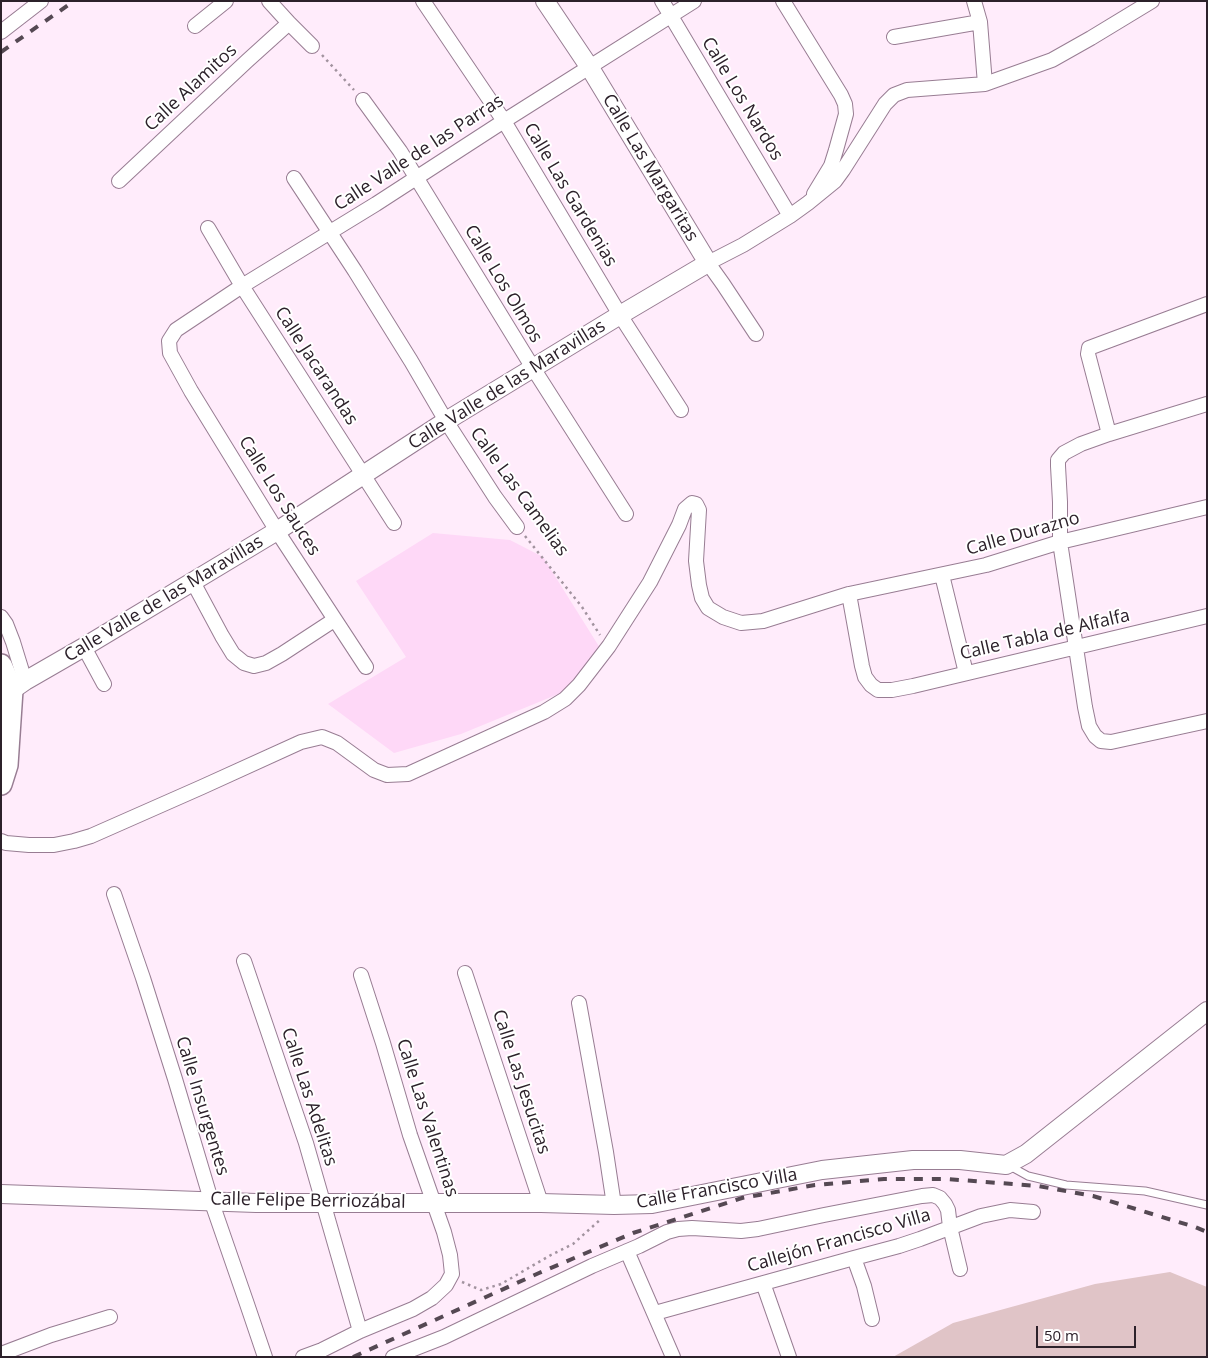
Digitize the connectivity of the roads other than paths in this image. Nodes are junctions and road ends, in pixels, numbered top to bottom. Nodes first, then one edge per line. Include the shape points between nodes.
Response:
1 (41, 1) edge
2 (226, 1) edge
3 (269, 1) edge
4 (423, 1) edge
5 (545, 1) edge
6 (662, 1) edge
7 (694, 1) edge
8 (783, 1) edge
9 (974, 1) edge
10 (1152, 1) edge
11 (671, 16) junction
12 (980, 22) junction
13 (289, 24) junction
14 (195, 26) dead end
15 (1, 32) edge
16 (894, 36) dead end
17 (312, 46) dead end
18 (590, 68) junction
19 (985, 84) junction
20 (363, 100) road end
21 (504, 121) junction
22 (294, 178) dead end
23 (417, 178) junction
24 (119, 181) dead end
25 (808, 203) junction
26 (790, 216) junction
27 (208, 228) dead end
28 (330, 232) junction
29 (708, 263) junction
30 (242, 286) junction
31 (1207, 304) edge
32 (620, 315) junction
33 (756, 334) dead end
34 (169, 341) joint
35 (532, 368) junction
36 (1207, 404) edge
37 (681, 410) dead end
38 (446, 421) junction
39 (1109, 434) junction
40 (363, 475) junction
41 (1207, 507) edge
42 (626, 514) dead end
43 (394, 523) dead end
44 (518, 527) road end
45 (278, 532) junction
46 (1060, 542) junction
47 (942, 575) junction
48 (193, 582) junction
49 (848, 594) junction
50 (1207, 616) edge
51 (1, 617) edge
52 (334, 620) junction
53 (84, 647) junction
54 (1076, 648) junction
55 (1, 666) edge
56 (366, 667) dead end
57 (966, 673) junction
58 (104, 684) dead end
59 (10, 690) edge
60 (1207, 721) edge
61 (1, 784) edge
62 (1, 841) edge
63 (114, 894) dead end
64 (244, 961) dead end
65 (465, 972) dead end
66 (361, 976) dead end
67 (578, 1003) dead end
68 (1207, 1011) edge
69 (1006, 1164) junction
70 (1, 1194) edge
71 (211, 1200) junction
72 (323, 1203) junction
73 (434, 1203) junction
74 (541, 1203) junction
75 (614, 1205) junction
76 (1207, 1205) edge
77 (1033, 1212) dead end
78 (950, 1227) junction
79 (627, 1251) junction
80 (854, 1258) junction
81 (960, 1269) dead end
82 (763, 1283) junction
83 (655, 1314) junction
84 (110, 1317) dead end
85 (872, 1319) dead end
86 (360, 1331) junction
87 (1, 1354) edge
88 (265, 1357) edge
89 (303, 1357) edge
90 (393, 1357) edge
91 (674, 1357) edge
92 (789, 1357) edge

1 - 15 street
2 - 14 street
3 - 13 street
4 - 21 street, Calle Las Gardenias
5 - 18 street, Calle Las Margaritas
6 - 11 street, Calle Los Nardos
7 - 11 street, Calle Valle de las Parras
8 - 25 street via 845,104 846,114 834,158
9 - 12 street
10 - 19 street, Calle Valle de las Maravillas via 1052,60
11 - 18 street, Calle Valle de las Parras
11 - 26 street, Calle Los Nardos
12 - 16 street
12 - 19 street
13 - 17 street
13 - 24 street, Calle Alamitos
18 - 21 street, Calle Valle de las Parras
18 - 29 street, Calle Las Margaritas
19 - 25 street, Calle Valle de las Maravillas via 907,90 894,95 839,176
20 - 23 street, Calle Los Olmos
21 - 23 street, Calle Valle de las Parras
21 - 32 street, Calle Las Gardenias
22 - 28 street, Calle Las Camelias
23 - 28 street, Calle Valle de las Parras
23 - 35 street, Calle Los Olmos
25 - 26 street, Calle Valle de las Maravillas
26 - 29 street, Calle Valle de las Maravillas
27 - 30 street, Calle Jacarandas
28 - 30 street, Calle Valle de las Parras
28 - 38 street, Calle Las Camelias
29 - 32 street, Calle Valle de las Maravillas
29 - 33 street, Calle Las Margaritas
30 - 34 street, Calle Valle de las Parras via 176,330
30 - 40 street, Calle Jacarandas
31 - 39 street via 1091,346 1088,354
32 - 35 street, Calle Valle de las Maravillas
32 - 37 street, Calle Las Gardenias
34 - 45 street, Calle Los Sauces via 170,354 176,366
35 - 38 street, Calle Valle de las Maravillas
35 - 42 street, Calle Los Olmos
36 - 39 street
38 - 40 street, Calle Valle de las Maravillas
38 - 44 street, Calle Las Camelias
39 - 46 street via 1081,444 1058,460
40 - 43 street, Calle Jacarandas
40 - 45 street, Calle Valle de las Maravillas
41 - 46 street, Calle Durazno
45 - 48 street, Calle Valle de las Maravillas
45 - 52 street, Calle Los Sauces
46 - 47 street, Calle Durazno
46 - 54 street
47 - 49 street, Calle Durazno
47 - 57 street
48 - 52 street via 234,654 244,663 254,666 266,663
48 - 53 street, Calle Valle de las Maravillas
49 - 57 street, Calle Tabla de Alfalfa via 865,677 878,690 913,686
49 - 62 street, Calle Durazno via 762,621 742,623 723,617 708,608 698,585 699,510 692,503 685,509 650,582 609,646 579,685 565,699 544,712 408,774 388,775 374,770 337,743 322,737 293,745 91,836 54,844
50 - 54 street, Calle Tabla de Alfalfa
51 - 59 street via 14,642
52 - 56 street, Calle Los Sauces
53 - 58 street
53 - 59 street, Calle Valle de las Maravillas
54 - 57 street, Calle Tabla de Alfalfa
54 - 60 street via 1089,726 1101,741 1125,740
55 - 59 main road
59 - 61 main road via 6,765
63 - 71 street, Calle Insurgentes
64 - 72 street, Calle Las Adelitas
65 - 74 street, Calle Las Jesucitas
66 - 73 street, Calle Las Valentinas
67 - 75 street
68 - 69 street via 1026,1154
69 - 75 street, Calle Francisco Villa via 913,1160 822,1170 652,1204
69 - 76 lane via 1028,1176 1066,1185 1145,1191
70 - 71 street, Calle Felipe Berriozábal
71 - 72 street, Calle Felipe Berriozábal
71 - 88 street, Calle Insurgentes
72 - 73 street, Calle Felipe Berriozábal
72 - 86 street, Calle Las Adelitas
73 - 74 street, Calle Felipe Berriozábal
73 - 86 street, Calle Las Valentinas via 450,1255 452,1274 446,1285 413,1309
74 - 75 street, Calle Felipe Berriozábal
77 - 78 street, Callejón Francisco Villa via 997,1212
78 - 79 street, Calle Francisco Villa via 945,1204 933,1195 758,1230 678,1229
78 - 80 street, Callejón Francisco Villa via 913,1242
78 - 81 street
79 - 83 street
79 - 90 street, Calle Francisco Villa via 444,1337
80 - 82 street, Callejón Francisco Villa
80 - 85 street
82 - 83 street, Callejón Francisco Villa
82 - 92 street
83 - 91 street
84 - 87 street
86 - 89 street

